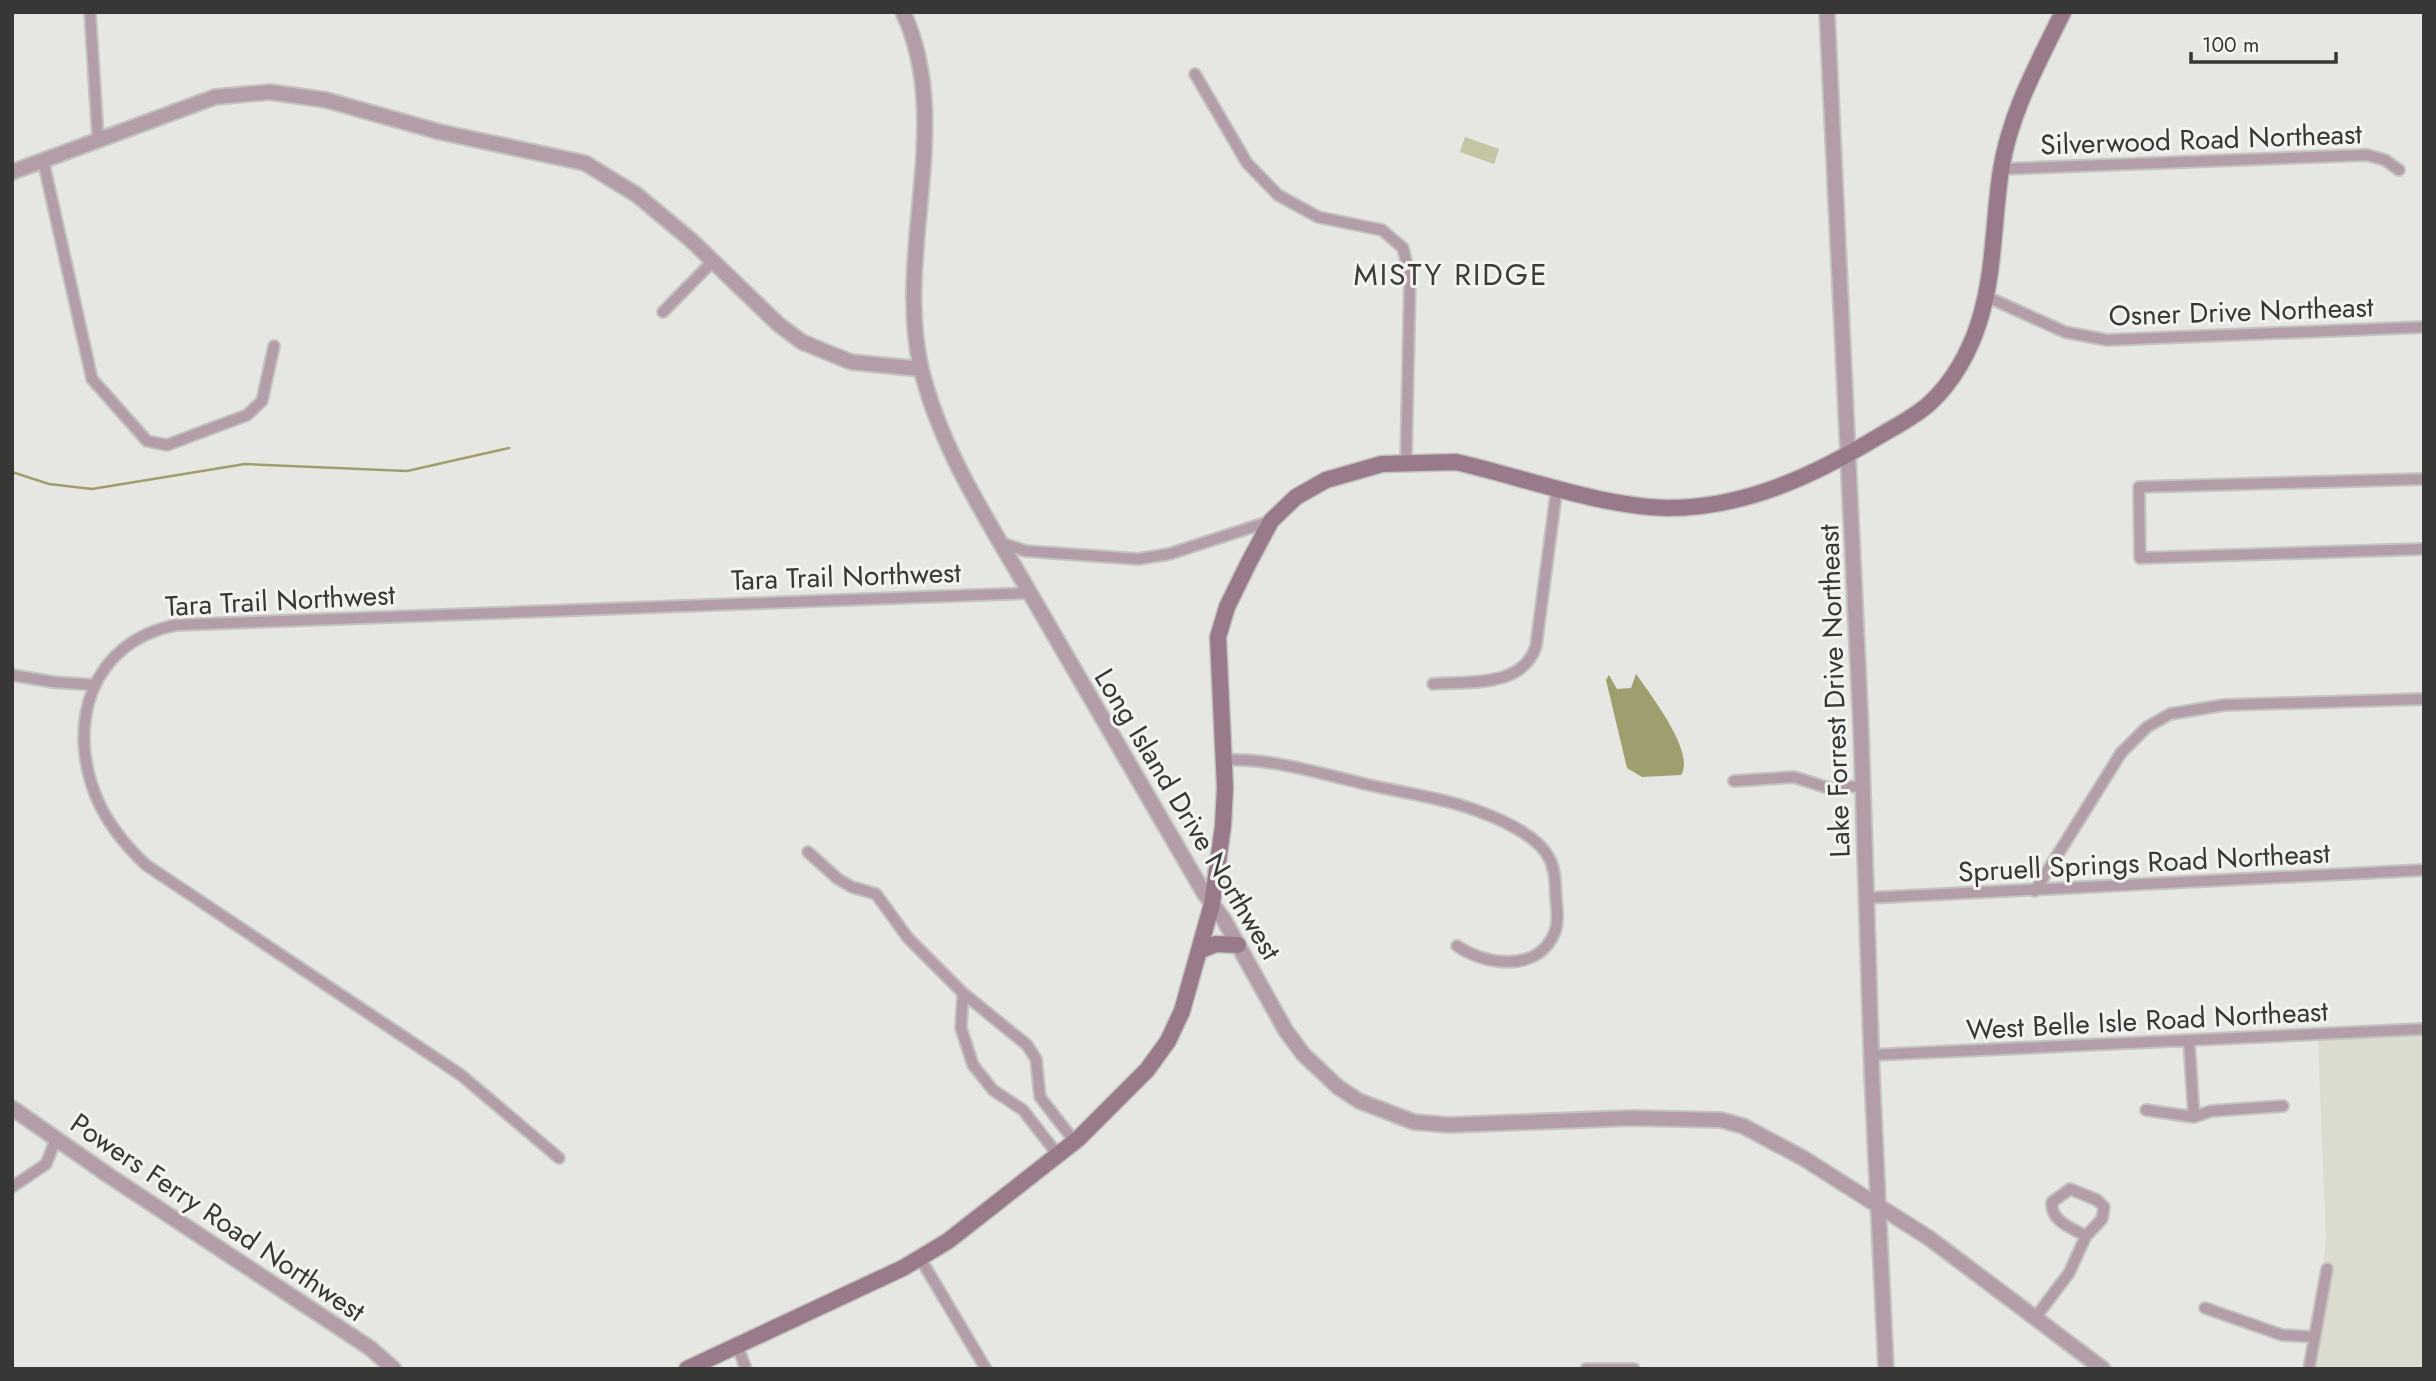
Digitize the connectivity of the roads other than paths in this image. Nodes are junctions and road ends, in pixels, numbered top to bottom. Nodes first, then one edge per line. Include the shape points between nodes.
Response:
1 (90, 12) edge
2 (903, 12) edge
3 (1827, 12) edge
4 (2063, 12) edge
5 (1195, 74) dead end
6 (98, 139) junction
7 (43, 160) junction
8 (2001, 169) junction
9 (2399, 170) dead end
10 (12, 172) edge
11 (712, 261) junction
12 (1985, 296) junction
13 (663, 312) dead end
14 (2424, 327) edge
15 (274, 346) dead end
16 (921, 369) junction
17 (1849, 454) junction
18 (1406, 461) junction
19 (2424, 480) edge
20 (1557, 487) junction
21 (1272, 521) junction
22 (1001, 543) junction
23 (2424, 549) edge
24 (1030, 593) junction
25 (12, 675) edge
26 (1433, 684) dead end
27 (95, 685) junction
28 (2424, 699) edge
29 (1223, 760) junction
30 (1734, 781) dead end
31 (1862, 786) junction
32 (808, 852) dead end
33 (2424, 870) edge
34 (2035, 891) junction
35 (1866, 898) junction
36 (1212, 904) junction
37 (1238, 945) junction
38 (1457, 946) dead end
39 (1201, 950) junction
40 (963, 993) junction
41 (2424, 1030) edge
42 (2189, 1041) junction
43 (1872, 1055) junction
44 (1040, 1097) junction
45 (2283, 1107) dead end
46 (12, 1108) edge
47 (1023, 1110) junction
48 (2146, 1110) dead end
49 (2194, 1117) junction
50 (56, 1139) junction
51 (1075, 1142) junction
52 (1058, 1156) junction
53 (559, 1158) dead end
54 (12, 1187) edge
55 (1877, 1203) junction
56 (2086, 1236) junction
57 (920, 1258) junction
58 (2327, 1269) dead end
59 (2206, 1308) dead end
60 (2035, 1318) junction
61 (2315, 1337) junction
62 (737, 1345) junction
63 (394, 1369) edge
64 (687, 1369) edge
65 (746, 1369) edge
66 (986, 1369) edge
67 (1586, 1369) edge
68 (1634, 1369) edge
69 (1886, 1369) edge
70 (2103, 1369) edge
71 (2309, 1369) edge

1 - 6 street
2 - 16 street, Long Island Drive Northwest via 918,52 924,106 912,288
3 - 17 street, Lake Forrest Drive Northeast
4 - 8 main road via 2019,102
5 - 18 street via 1247,163 1278,195 1318,218 1382,230 1403,248 1410,278
6 - 7 street
6 - 11 street via 232,94 270,92 326,100 440,132 585,163 637,195
7 - 10 street
7 - 15 street via 88,369 147,441 167,445 247,415 262,401
8 - 9 street, Silverwood Road Northeast via 2367,155
8 - 12 main road
11 - 13 street
11 - 16 street via 802,342 851,362
12 - 14 street, Osner Drive Northeast via 2065,332 2107,340
12 - 17 main road via 1969,347 1941,391 1917,413
16 - 22 street, Long Island Drive Northwest via 953,459
17 - 20 main road via 1813,474 1757,494 1695,506 1644,506
17 - 31 street, Lake Forrest Drive Northeast
18 - 20 main road via 1456,462
18 - 21 main road via 1326,480 1296,497
19 - 23 street via 2139,487 2140,558
20 - 26 street via 1536,646 1530,661 1505,677
21 - 22 street via 1169,554 1138,559 1026,551
21 - 29 main road via 1227,607 1218,637
22 - 24 street, Long Island Drive Northwest
24 - 27 street, Tara Trail Northwest via 176,625 149,632 124,646
24 - 36 street, Long Island Drive Northwest
25 - 27 street
27 - 53 street, Tara Trail Northwest via 84,726 89,775 104,813 128,847 146,864 461,1075
28 - 34 street via 2224,705 2171,714 2147,727 2121,753
29 - 36 main road via 1223,826
29 - 38 street via 1269,762 1464,806 1496,818 1536,843 1549,857 1555,876 1557,921 1548,944 1531,958 1502,962 1479,958
30 - 31 street via 1794,777 1828,788
31 - 35 street, Lake Forrest Drive Northeast
32 - 40 street via 852,887 876,894 908,938
33 - 34 street, Spruell Springs Road Northeast
34 - 35 street, Spruell Springs Road Northeast
35 - 43 street, Lake Forrest Drive Northeast
36 - 37 street, Long Island Drive Northwest
36 - 39 main road
37 - 39 main road via 1216,944
37 - 55 street, Long Island Drive Northwest via 1303,1054 1338,1087 1378,1110 1414,1122 1450,1125 1629,1118 1721,1120 1767,1137
39 - 51 main road via 1186,1002 1168,1041 1147,1070
40 - 44 street via 1027,1045 1036,1059
40 - 47 street via 961,1028 973,1065 993,1090
41 - 42 street, West Belle Isle Road Northeast
42 - 43 street, West Belle Isle Road Northeast
42 - 49 street
43 - 55 street, Lake Forrest Drive Northeast
44 - 47 street
44 - 51 street
45 - 49 street via 2211,1111
46 - 50 street, Powers Ferry Road Northwest
47 - 52 street
48 - 49 street
50 - 54 street via 46,1164
50 - 63 street, Powers Ferry Road Northwest via 370,1348
51 - 52 main road
52 - 57 main road
55 - 60 street, Long Island Drive Northwest
55 - 69 street, Lake Forrest Drive Northeast
56 - 56 street via 2054,1217 2052,1202 2065,1191 2077,1190 2104,1207 2102,1219
56 - 60 street via 2069,1273
57 - 62 main road
57 - 66 street
58 - 61 street
59 - 61 street via 2282,1335
60 - 70 street, Long Island Drive Northwest
61 - 71 street
62 - 64 main road
62 - 65 street
67 - 68 street

